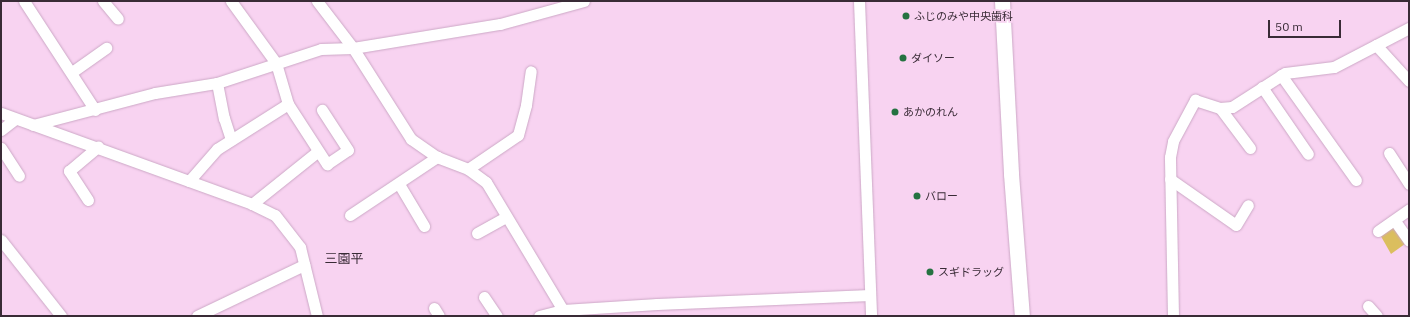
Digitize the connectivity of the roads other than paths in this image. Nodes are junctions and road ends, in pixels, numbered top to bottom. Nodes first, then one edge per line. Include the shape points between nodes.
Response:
1 (24, 1) edge
2 (102, 1) edge
3 (231, 1) edge
4 (318, 1) edge
5 (584, 1) edge
6 (859, 1) edge
7 (1002, 1) edge
8 (118, 19) dead end
9 (1409, 28) edge
10 (1376, 45) junction
11 (106, 48) dead end
12 (353, 48) junction
13 (276, 63) junction
14 (531, 71) dead end
15 (72, 72) junction
16 (1281, 75) junction
17 (1409, 81) edge
18 (217, 83) junction
19 (1262, 87) junction
20 (288, 104) junction
21 (1220, 108) junction
22 (95, 110) junction
23 (322, 110) dead end
24 (1, 113) edge
25 (15, 119) junction
26 (33, 125) junction
27 (1, 130) edge
28 (232, 140) junction
29 (98, 147) junction
30 (1, 148) edge
31 (1250, 148) dead end
32 (317, 152) junction
33 (1389, 153) dead end
34 (1308, 154) dead end
35 (437, 157) junction
36 (468, 169) junction
37 (19, 176) dead end
38 (1170, 179) junction
39 (1356, 180) dead end
40 (189, 182) junction
41 (398, 184) junction
42 (1409, 184) edge
43 (88, 200) dead end
44 (252, 204) junction
45 (1248, 205) dead end
46 (1409, 209) edge
47 (350, 215) dead end
48 (506, 217) junction
49 (1395, 221) junction
50 (424, 226) dead end
51 (1378, 231) dead end
52 (477, 233) dead end
53 (1, 240) edge
54 (1409, 241) edge
55 (304, 266) junction
56 (870, 295) junction
57 (484, 297) dead end
58 (1368, 306) dead end
59 (563, 310) junction
60 (60, 316) edge
61 (197, 316) edge
62 (318, 316) edge
63 (497, 316) edge
64 (540, 316) edge
65 (871, 316) edge
66 (1022, 316) edge
67 (1173, 316) edge
68 (1377, 316) edge

1 - 15 street
2 - 8 street
3 - 13 street
4 - 12 street
5 - 12 street via 500,24
6 - 56 street
7 - 66 street
9 - 10 street
10 - 16 street via 1334,66
10 - 17 street
11 - 15 street
12 - 13 street via 322,49
12 - 35 street via 411,139
13 - 18 street
13 - 20 street
14 - 36 street via 526,106 518,135
15 - 22 street
16 - 19 street
16 - 39 street
18 - 22 street via 155,94
18 - 28 street via 224,118
19 - 21 street via 1232,108
19 - 34 street
20 - 28 street
20 - 32 street
21 - 31 street
21 - 38 street via 1195,100 1173,141
22 - 26 street
23 - 32 street via 348,150 327,164
24 - 25 street
25 - 26 street
25 - 27 street
26 - 29 street
28 - 40 street via 218,150
29 - 40 street
29 - 43 street via 69,171
30 - 37 street
32 - 44 street
33 - 42 street
35 - 36 street
35 - 41 street
36 - 48 street via 486,182
38 - 45 street via 1240,228
38 - 67 street
40 - 44 street
41 - 47 street
41 - 50 street
44 - 55 street via 275,215 289,229 300,247
46 - 49 street
48 - 52 street
48 - 59 street
49 - 51 street
49 - 54 street
53 - 60 street
55 - 61 street
55 - 62 street
56 - 59 street
56 - 65 street
57 - 63 street
58 - 68 street
59 - 64 street

